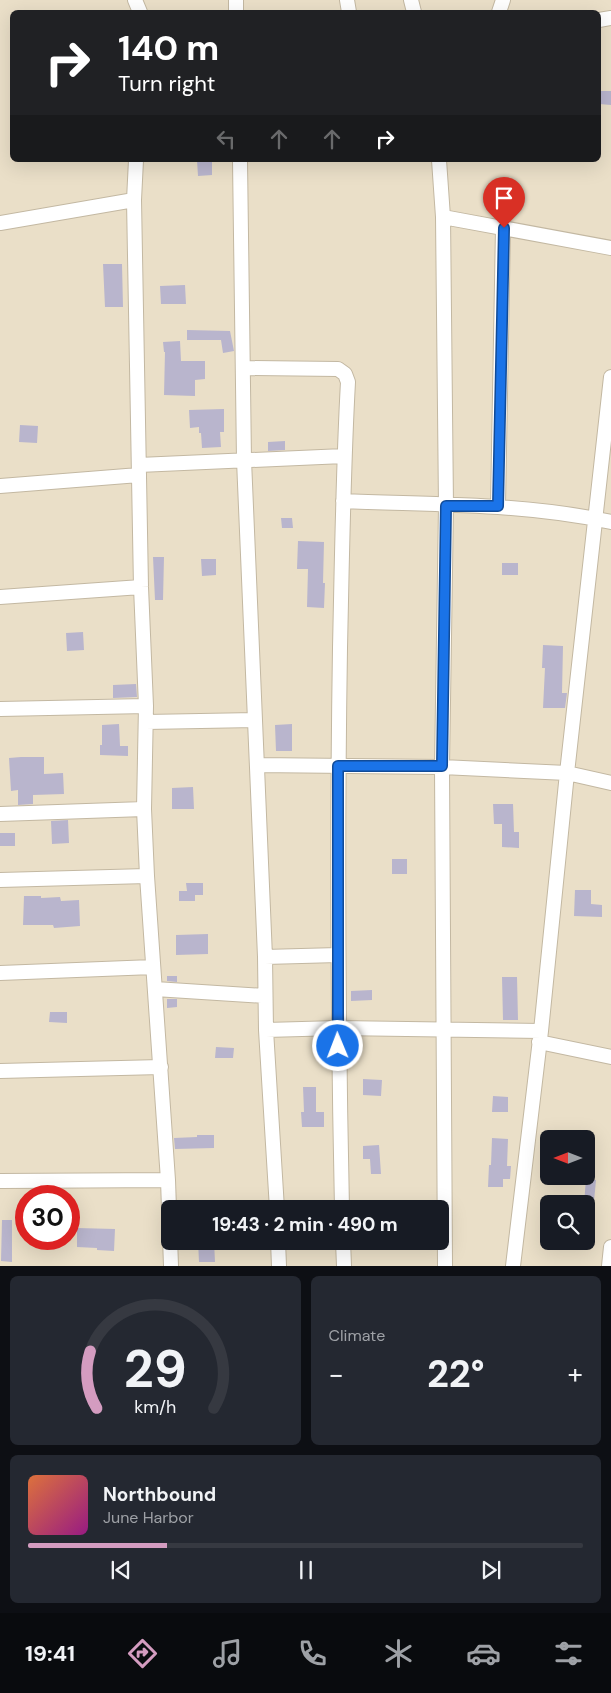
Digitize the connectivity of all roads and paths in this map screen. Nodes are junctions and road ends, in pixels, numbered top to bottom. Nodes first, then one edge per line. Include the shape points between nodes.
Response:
1 (136, 162) edge
2 (240, 162) edge
3 (439, 162) edge
4 (134, 200) junction
5 (443, 217) junction
6 (0, 223) edge
7 (504, 228) junction
8 (611, 248) edge
9 (243, 368) junction
10 (611, 377) edge
11 (344, 456) junction
12 (244, 460) junction
13 (139, 470) junction
14 (0, 486) edge
15 (343, 501) junction
16 (446, 506) junction
17 (498, 506) junction
18 (596, 519) junction
19 (611, 522) edge
20 (141, 587) junction
21 (0, 597) edge
22 (146, 706) junction
23 (0, 709) edge
24 (255, 720) junction
25 (146, 722) junction
26 (257, 765) junction
27 (338, 766) junction
28 (442, 766) junction
29 (567, 774) junction
30 (611, 783) edge
31 (144, 809) junction
32 (0, 814) edge
33 (147, 876) junction
34 (0, 880) edge
35 (338, 955) junction
36 (265, 957) junction
37 (153, 967) junction
38 (0, 973) edge
39 (155, 989) junction
40 (265, 996) junction
41 (338, 1028) junction
42 (443, 1029) junction
43 (266, 1030) junction
44 (540, 1037) junction
45 (611, 1056) edge
46 (161, 1067) junction
47 (0, 1071) edge
48 (168, 1180) junction
49 (0, 1181) edge
50 (276, 1200) edge
51 (342, 1200) edge
52 (611, 1247) edge
53 (278, 1250) edge
54 (343, 1250) edge
55 (170, 1266) edge
56 (279, 1266) edge
57 (344, 1266) edge
58 (444, 1266) edge
59 (513, 1266) edge
60 (609, 1266) edge

1 - 4 street
2 - 9 street
3 - 5 street
4 - 6 street
4 - 13 street
5 - 7 street
5 - 16 street
7 - 8 street
7 - 17 street
9 - 11 street via 338,369 345,374 348,382
9 - 12 street
10 - 18 street
11 - 12 street
11 - 15 street
12 - 13 street
12 - 24 street
13 - 14 street
13 - 20 street
15 - 16 street
15 - 27 street
16 - 17 street
16 - 28 street
17 - 18 street
18 - 19 street
18 - 29 street
20 - 21 street
20 - 22 street
22 - 23 street
22 - 25 street
24 - 25 street
24 - 26 street
25 - 31 street
26 - 27 street
26 - 36 street
27 - 28 street
27 - 35 street
28 - 29 street
28 - 42 street
29 - 30 street
29 - 44 street
31 - 32 street
31 - 33 street
33 - 34 street
33 - 37 street
35 - 36 street
35 - 41 street
36 - 40 street
37 - 38 street
37 - 39 street
39 - 40 street
39 - 46 street
40 - 43 street
41 - 42 street
41 - 43 street
41 - 51 street
42 - 44 street
42 - 58 street
43 - 50 street
44 - 45 street
44 - 59 street
46 - 47 street
46 - 48 street
48 - 49 street
48 - 55 street
52 - 60 street
53 - 56 street
54 - 57 street

